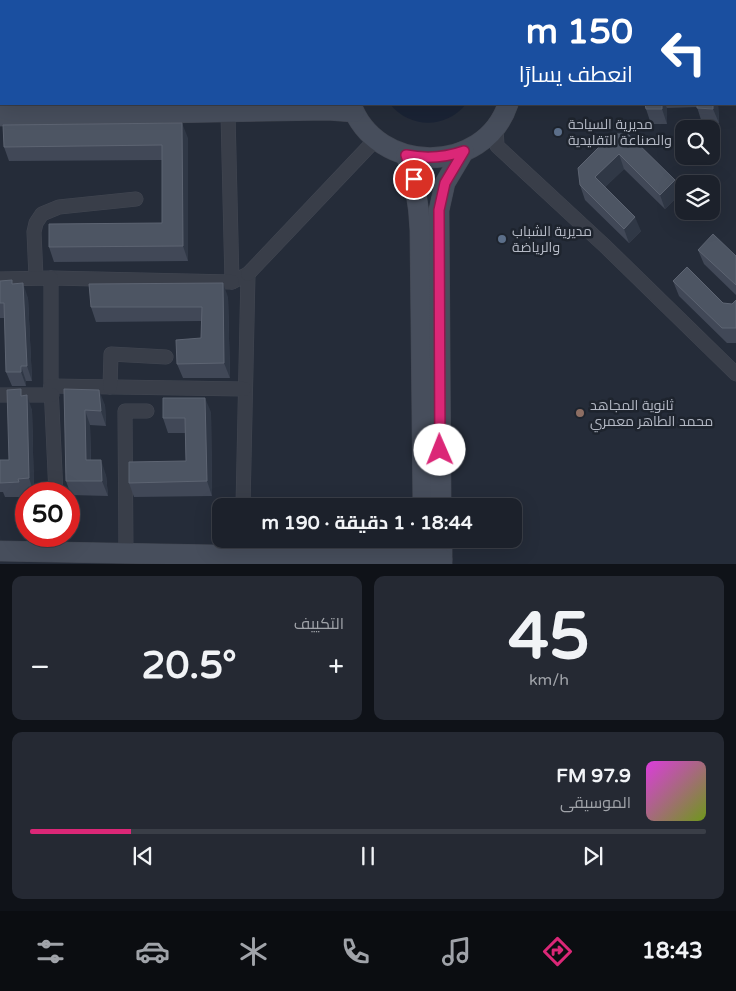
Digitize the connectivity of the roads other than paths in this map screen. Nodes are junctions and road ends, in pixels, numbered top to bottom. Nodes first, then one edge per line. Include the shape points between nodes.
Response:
1 (507, 105) edge
2 (353, 108) edge
3 (228, 114) junction
4 (0, 116) edge
5 (496, 127) junction
6 (376, 139) junction
7 (464, 151) junction
8 (406, 155) junction
9 (136, 199) dead end
10 (248, 274) junction
11 (36, 277) junction
12 (51, 278) junction
13 (0, 280) edge
14 (232, 282) junction
15 (166, 357) dead end
16 (736, 374) edge
17 (110, 387) junction
18 (244, 389) junction
19 (51, 391) junction
20 (0, 396) edge
21 (147, 410) dead end
22 (55, 482) edge
23 (243, 498) edge
24 (423, 498) edge
25 (441, 498) edge
26 (33, 547) edge
27 (78, 547) edge
28 (427, 548) edge
29 (438, 548) edge
30 (0, 551) edge
31 (243, 553) edge
32 (126, 554) junction
33 (433, 561) edge

1 - 5 main road
2 - 3 main road
2 - 6 main road
3 - 4 main road
3 - 14 street
5 - 7 main road via 482,141
5 - 16 street via 497,146
6 - 8 main road
6 - 10 street
7 - 8 main road via 444,158
7 - 25 main road via 445,183 439,210
8 - 24 main road via 418,196 420,230
9 - 11 street via 59,207 42,214 34,232
10 - 14 street
10 - 18 street
11 - 12 street
11 - 13 street
12 - 14 street
12 - 19 street
15 - 17 street via 111,354
17 - 18 street
17 - 19 street
18 - 23 street
19 - 20 street
19 - 22 street
21 - 32 street via 125,411
26 - 30 main road
27 - 32 main road
28 - 33 main road
29 - 33 main road
31 - 32 main road
31 - 33 main road

